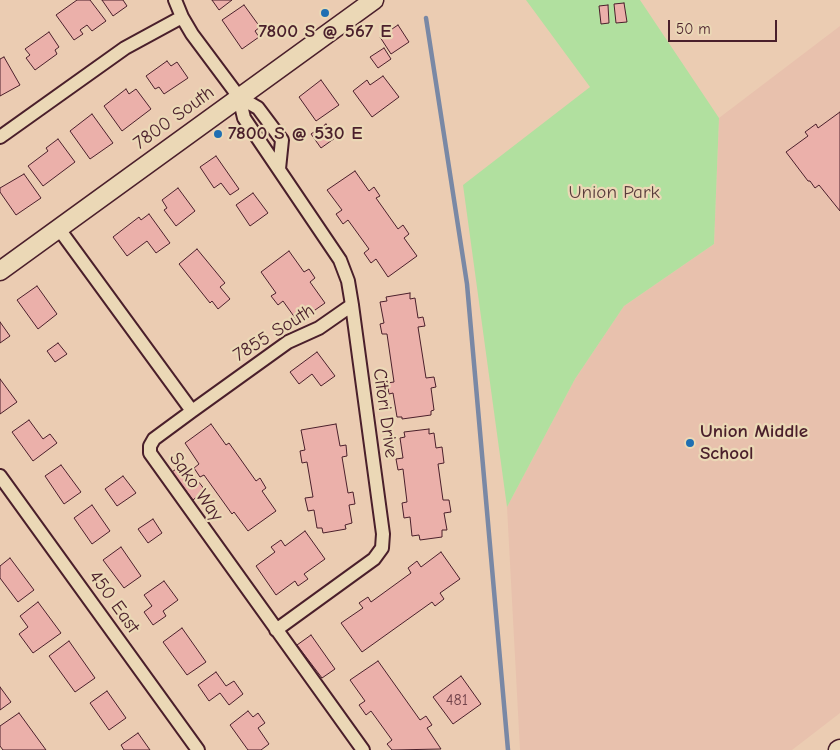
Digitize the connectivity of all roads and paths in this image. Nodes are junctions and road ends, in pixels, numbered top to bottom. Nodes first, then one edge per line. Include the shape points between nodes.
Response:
1 (175, 0) edge
2 (374, 0) edge
3 (182, 17) junction
4 (239, 98) junction
5 (0, 138) edge
6 (279, 169) junction
7 (59, 229) junction
8 (0, 271) edge
9 (352, 305) junction
10 (192, 411) junction
11 (0, 476) edge
12 (276, 630) junction
13 (198, 750) edge
14 (363, 750) edge

1 - 3 street
2 - 4 main road, 7800 South
3 - 4 street
3 - 5 street via 125,48
4 - 6 street, Citori Drive via 244,118
4 - 6 street via 258,108 282,140
4 - 7 main road, 7800 South
6 - 9 street, Citori Drive via 340,260
7 - 8 main road, 7800 South
7 - 10 street
9 - 10 street, 7855 South via 319,328 288,342
9 - 12 street, Citori Drive via 383,534 382,548 374,559
10 - 12 street, Sako Way via 154,439 150,453
11 - 13 street, 450 East
12 - 14 street, Sako Way

